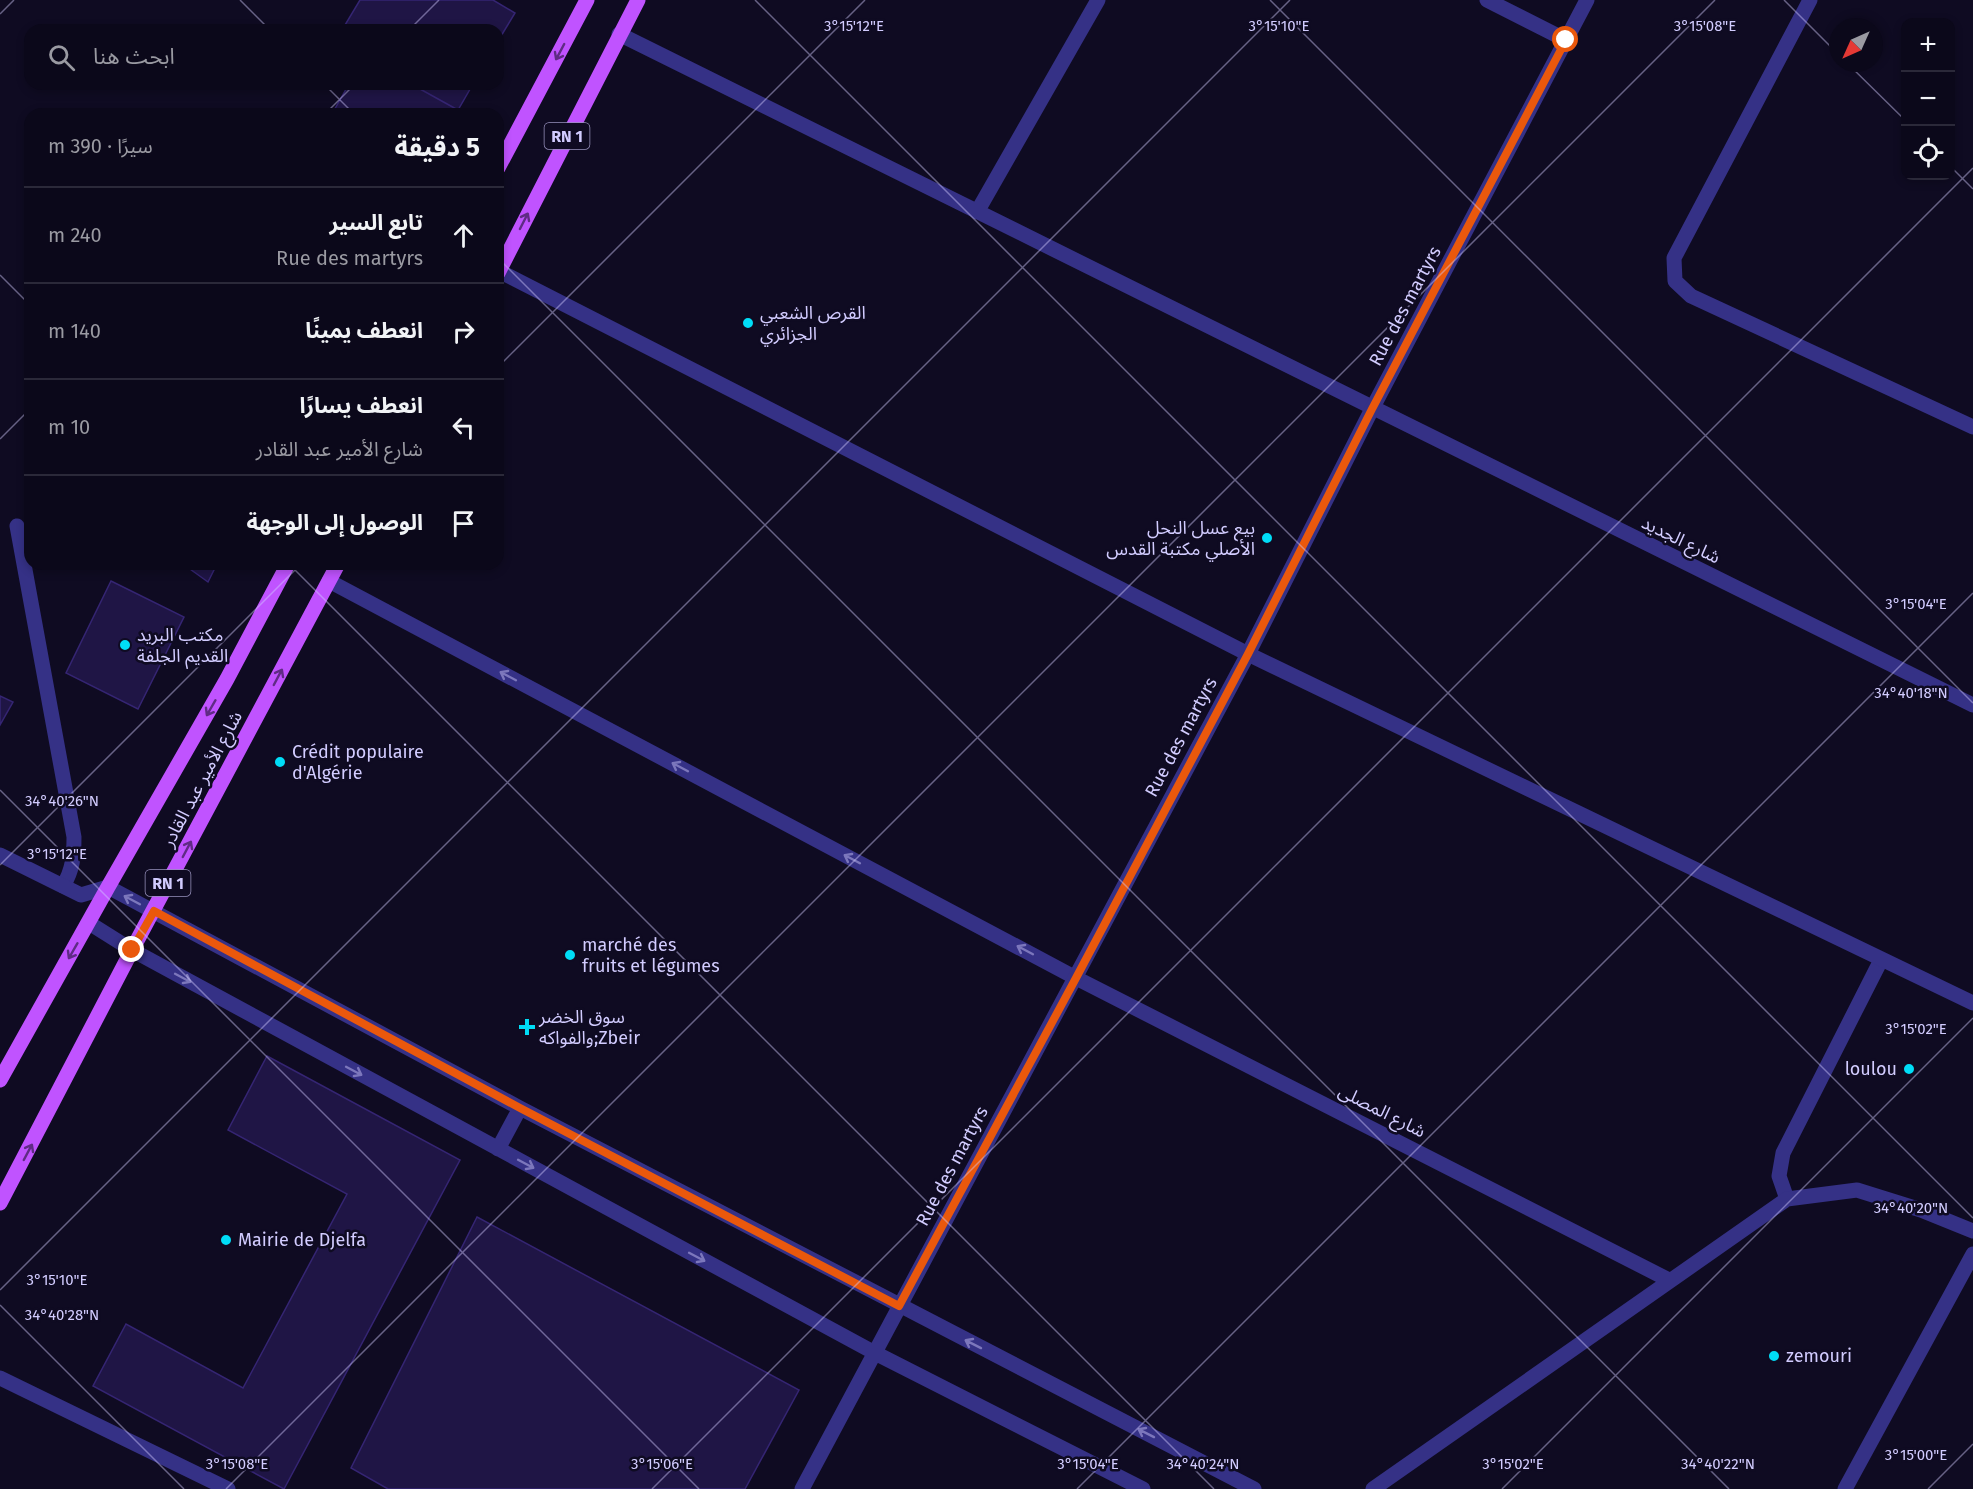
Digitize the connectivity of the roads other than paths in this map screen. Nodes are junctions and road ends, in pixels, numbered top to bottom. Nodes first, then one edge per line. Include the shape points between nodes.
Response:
1 (587, 0) edge
2 (638, 0) edge
3 (1098, 0) edge
4 (1487, 0) edge
5 (1587, 0) edge
6 (1810, 0) edge
7 (619, 34) junction
8 (1566, 40) junction
9 (504, 157) edge
10 (977, 212) junction
11 (504, 260) edge
12 (504, 275) edge
13 (1372, 409) junction
14 (1973, 427) edge
15 (17, 526) dead end
16 (24, 564) edge
17 (25, 570) edge
18 (285, 570) edge
19 (335, 570) edge
20 (329, 581) junction
21 (1248, 654) junction
22 (1973, 705) edge
23 (0, 855) edge
24 (63, 886) junction
25 (108, 886) junction
26 (81, 895) junction
27 (154, 911) junction
28 (89, 923) junction
29 (132, 950) junction
30 (1881, 960) junction
31 (1076, 978) junction
32 (1973, 1003) edge
33 (0, 1080) edge
34 (520, 1108) junction
35 (498, 1149) junction
36 (1787, 1199) junction
37 (0, 1203) edge
38 (1973, 1231) edge
39 (1973, 1254) edge
40 (1669, 1280) junction
41 (899, 1306) junction
42 (876, 1353) junction
43 (0, 1378) edge
44 (228, 1489) edge
45 (802, 1489) edge
46 (1143, 1489) edge
47 (1254, 1489) edge
48 (1373, 1489) edge
49 (1845, 1489) edge

1 -> 9 main road, RN 1
2 - 7 main road, RN 1
3 - 10 street
4 - 8 street
5 - 8 street, Rue des martyrs
6 - 14 street via 1674,258 1675,281 1691,296
7 - 10 street, شارع الجديد
11 -> 7 main road, RN 1
8 - 13 street, Rue des martyrs
10 - 13 street, شارع الجديد
12 - 21 street
13 - 21 street, Rue des martyrs
13 - 22 street, شارع الجديد
15 - 16 street
17 - 24 street via 74,837 74,861
18 -> 25 main road, شارع الأمير عبد القادر / RN 1
19 - 20 main road, شارع الأمير عبد القادر / RN 1
27 -> 20 main road, شارع الأمير عبد القادر / RN 1
31 -> 20 street, شارع المصلى
21 - 30 street
21 - 31 street, Rue des martyrs
23 - 24 street
24 - 26 street
25 - 26 street
27 -> 25 street
25 - 28 main road, شارع الأمير عبد القادر / RN 1
26 - 28 street
27 - 29 main road, شارع الأمير عبد القادر / RN 1
27 - 34 street
28 - 29 street
28 -> 33 main road, شارع الأمير عبد القادر / RN 1
29 -> 35 street
37 -> 29 main road, شارع الأمير عبد القادر / RN 1
30 - 32 street
30 - 36 street via 1783,1153 1779,1176
31 - 40 street, شارع المصلى
31 - 41 street, Rue des martyrs
34 - 35 street
34 - 41 street
35 -> 42 street
36 - 38 street via 1857,1190
36 - 40 street
39 - 49 street
40 - 48 street
41 - 42 street, Rue des martyrs
47 -> 41 street
42 - 45 street, Rue des martyrs
42 - 46 street
43 - 44 street

